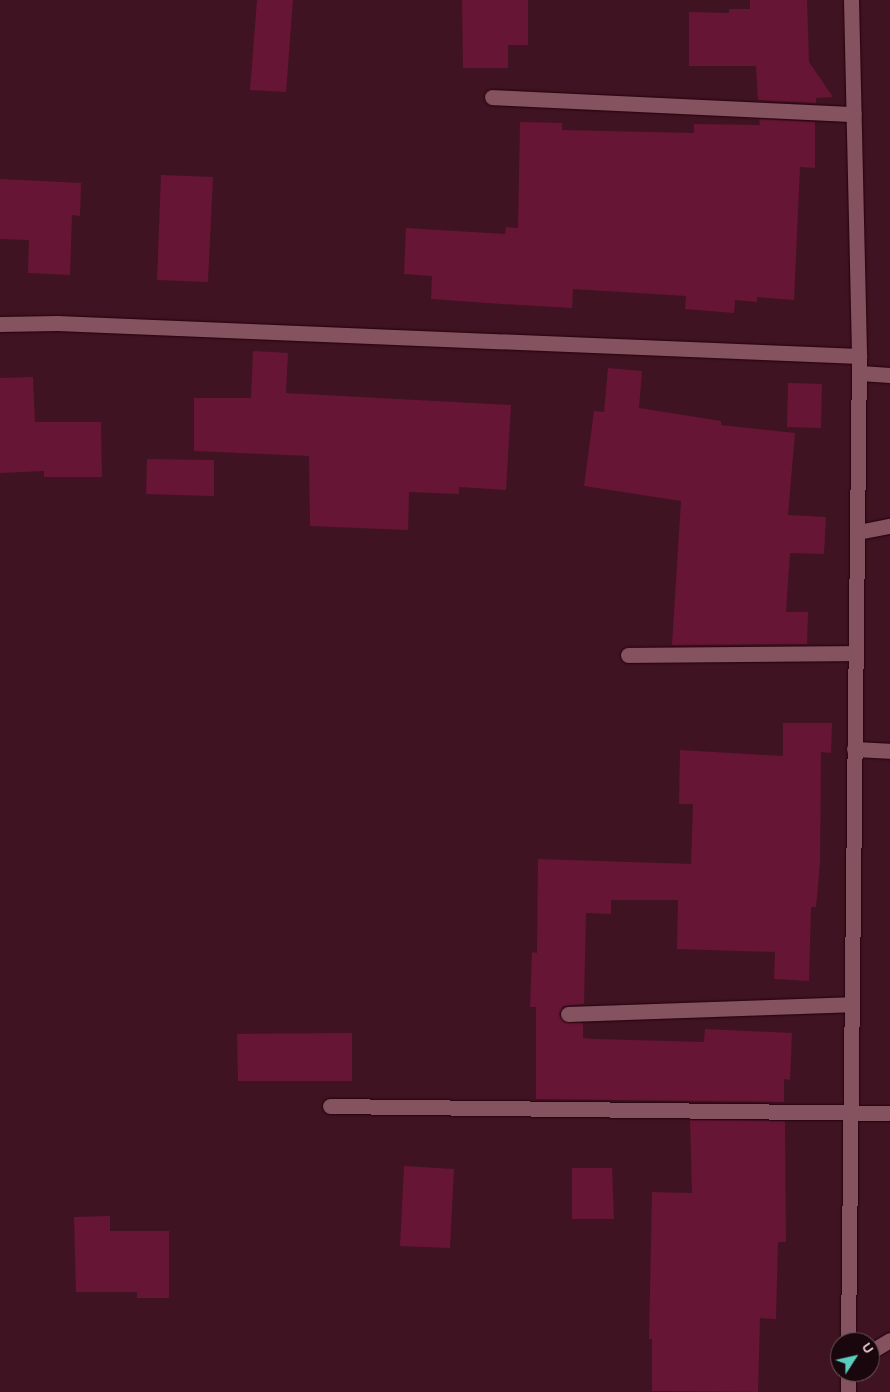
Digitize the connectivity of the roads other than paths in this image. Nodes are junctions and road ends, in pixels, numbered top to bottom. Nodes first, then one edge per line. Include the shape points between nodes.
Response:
1 (851, 0) edge
2 (492, 97) dead end
3 (854, 114) junction
4 (0, 324) edge
5 (859, 356) junction
6 (860, 373) junction
7 (890, 375) edge
8 (890, 526) edge
9 (858, 532) junction
10 (856, 653) junction
11 (628, 656) dead end
12 (854, 749) junction
13 (890, 751) edge
14 (850, 1004) junction
15 (568, 1014) dead end
16 (330, 1106) dead end
17 (849, 1111) junction
18 (890, 1113) edge
19 (848, 1332) edge

1 - 3 street
2 - 3 street
3 - 5 street
4 - 5 street via 57,323
5 - 6 street
6 - 7 street
6 - 9 street
8 - 9 street
9 - 10 street
10 - 11 street
10 - 12 street
12 - 13 street
12 - 14 street
14 - 15 street
14 - 17 street
16 - 17 street
17 - 18 street
17 - 19 street

